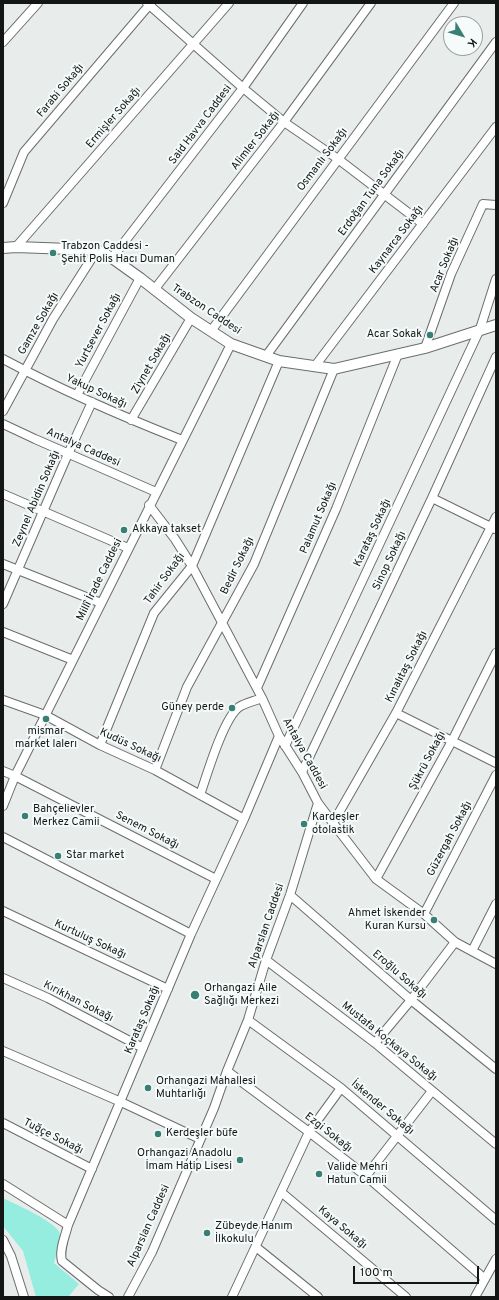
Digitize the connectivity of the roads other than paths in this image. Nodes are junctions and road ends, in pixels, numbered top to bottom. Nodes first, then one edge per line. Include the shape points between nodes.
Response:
1 (38, 3) edge
2 (228, 3) edge
3 (303, 3) edge
4 (371, 3) edge
5 (454, 3) edge
6 (149, 4) edge
7 (3, 42) edge
8 (496, 42) edge
9 (192, 44) junction
10 (243, 88) junction
11 (284, 122) junction
12 (496, 127) edge
13 (338, 158) junction
14 (385, 194) junction
15 (3, 203) edge
16 (496, 205) edge
17 (423, 224) junction
18 (16, 247) junction
19 (3, 248) edge
20 (97, 250) junction
21 (112, 258) junction
22 (140, 278) junction
23 (496, 278) edge
24 (154, 290) junction
25 (191, 318) junction
26 (496, 325) edge
27 (480, 329) junction
28 (211, 331) junction
29 (231, 344) junction
30 (425, 348) junction
31 (398, 354) junction
32 (266, 356) junction
33 (496, 357) edge
34 (3, 359) edge
35 (279, 361) junction
36 (315, 366) junction
37 (334, 368) junction
38 (24, 370) junction
39 (77, 395) junction
40 (92, 402) junction
41 (3, 411) edge
42 (131, 420) junction
43 (3, 424) edge
44 (182, 440) junction
45 (68, 454) junction
46 (156, 492) junction
47 (3, 494) edge
48 (432, 498) junction
49 (149, 505) junction
50 (43, 512) junction
51 (496, 517) edge
52 (494, 528) edge
53 (128, 548) junction
54 (3, 564) edge
55 (192, 566) junction
56 (18, 570) junction
57 (101, 603) junction
58 (3, 604) edge
59 (222, 622) junction
60 (3, 632) edge
61 (496, 653) edge
62 (73, 660) junction
63 (257, 688) junction
64 (262, 698) junction
65 (3, 700) edge
66 (396, 713) junction
67 (45, 715) junction
68 (279, 736) junction
69 (452, 741) junction
70 (100, 745) junction
71 (285, 746) junction
72 (496, 763) edge
73 (155, 770) junction
74 (3, 771) edge
75 (302, 772) junction
76 (496, 775) edge
77 (15, 776) junction
78 (200, 795) junction
79 (318, 803) junction
80 (3, 806) edge
81 (244, 819) junction
82 (333, 823) junction
83 (3, 837) edge
84 (216, 879) junction
85 (376, 879) junction
86 (290, 895) junction
87 (496, 904) edge
88 (3, 911) edge
89 (424, 914) junction
90 (191, 934) junction
91 (455, 942) junction
92 (472, 951) junction
93 (266, 960) junction
94 (496, 964) edge
95 (3, 978) edge
96 (168, 990) junction
97 (411, 1000) junction
98 (248, 1020) junction
99 (375, 1043) junction
100 (143, 1048) junction
101 (3, 1051) edge
102 (496, 1069) edge
103 (227, 1071) junction
104 (341, 1088) junction
105 (432, 1091) junction
106 (120, 1102) junction
107 (3, 1123) edge
108 (309, 1132) junction
109 (397, 1135) junction
110 (200, 1139) junction
111 (496, 1144) edge
112 (92, 1169) junction
113 (366, 1176) junction
114 (3, 1184) edge
115 (281, 1192) junction
116 (496, 1220) edge
117 (68, 1225) junction
118 (3, 1240) edge
119 (256, 1247) junction
120 (496, 1259) edge
121 (485, 1279) junction
122 (24, 1297) edge
123 (109, 1297) edge
124 (128, 1297) edge
125 (232, 1297) edge
126 (318, 1297) edge
127 (406, 1297) edge
128 (475, 1297) edge

1 - 7 street
2 - 9 street, Ermişler Sokağı
3 - 10 street, Said Havva Caddesi
4 - 11 street, Alimler Sokağı
5 - 13 street, Osmanlı Sokağı
6 - 9 street
6 - 15 street, Farabi Sokağı via 24,152
8 - 14 street, Erdoğan Tuna Sokağı
9 - 10 street
9 - 18 street, Ermişler Sokağı
10 - 11 street
10 - 21 street, Said Havva Caddesi
11 - 13 street
11 - 24 street, Alimler Sokağı
12 - 17 street, Kaynarca Sokağı
13 - 14 street
13 - 28 street, Osmanlı Sokağı
14 - 17 street
14 - 32 street, Erdoğan Tuna Sokağı
16 - 30 street, Acar Sokağı via 483,204 451,274
17 - 36 street, Kaynarca Sokağı
18 - 19 main road, Trabzon Caddesi
18 - 20 main road, Trabzon Caddesi
20 - 21 main road, Trabzon Caddesi
20 - 38 street, Gamze Sokağı
21 - 22 main road, Trabzon Caddesi
22 - 24 main road, Trabzon Caddesi
22 - 39 street, Yurtsever Sokağı
23 - 27 street, Karataş Sokağı
24 - 25 main road, Trabzon Caddesi
25 - 28 main road, Trabzon Caddesi
25 - 42 street, Ziynet Sokağı
26 - 27 main road, Trabzon Caddesi
27 - 30 main road, Trabzon Caddesi
27 - 71 street, Karataş Sokağı
28 - 29 main road, Trabzon Caddesi
29 - 32 main road, Trabzon Caddesi
29 - 44 street, Millî İrade Caddesi
30 - 31 main road, Trabzon Caddesi
31 - 37 main road, Trabzon Caddesi
31 - 63 street, Palamut Sokağı via 336,509
32 - 35 main road, Trabzon Caddesi
33 - 48 street, Sinop Sokağı
34 - 38 street, Yakup Sokağı
35 - 36 main road, Trabzon Caddesi
35 - 55 street, Tahir Sokağı
36 - 37 main road, Trabzon Caddesi
37 - 59 street, Bedir Sokağı via 254,564
38 - 39 street, Yakup Sokağı
38 - 41 street, Gamze Sokağı
39 - 40 street, Yakup Sokağı
40 - 42 street, Yakup Sokağı
40 - 45 street, Zeynel Abidin Sokağı
42 - 44 street, Yakup Sokağı
43 - 45 street, Antalya Caddesi
44 - 46 street, Millî İrade Caddesi
45 - 46 street, Antalya Caddesi
45 - 50 street, Zeynel Abidin Sokağı
46 - 49 street, Millî İrade Caddesi
47 - 50 street
48 - 52 street
48 - 75 street, Sinop Sokağı
49 - 53 street, Millî İrade Caddesi
49 - 55 street, Antalya Caddesi
50 - 53 street
50 - 56 street, Zeynel Abidin Sokağı
51 - 52 street, Kınalıtaş Sokağı
52 - 66 street, Kınalıtaş Sokağı
53 - 57 street, Millî İrade Caddesi
54 - 56 street
55 - 59 street, Antalya Caddesi
55 - 70 street, Tahir Sokağı via 154,612
56 - 57 street
56 - 58 street, Zeynel Abidin Sokağı
57 - 62 street, Millî İrade Caddesi
59 - 63 street, Antalya Caddesi
59 - 73 street, Bedir Sokağı via 187,687
60 - 62 street
61 - 69 street, Şükrü Sokağı
62 - 67 street, Millî İrade Caddesi
63 - 64 street, Antalya Caddesi
64 - 68 street, Antalya Caddesi
64 - 78 street via 240,706 232,713 215,750
65 - 67 street, Kudüs Sokağı
66 - 69 street
66 - 82 street, Kınalıtaş Sokağı
67 - 70 street, Kudüs Sokağı
67 - 77 street, Millî İrade Caddesi
68 - 71 street, Antalya Caddesi
68 - 81 street, Karataş Sokağı
69 - 72 street
69 - 85 street, Şükrü Sokağı
70 - 73 street, Kudüs Sokağı
71 - 75 street, Antalya Caddesi
73 - 78 street, Kudüs Sokağı
74 - 77 street, Senem Sokağı
75 - 79 street, Antalya Caddesi
76 - 89 street, Güzergah Sokağı
77 - 80 street, Millî İrade Caddesi
77 - 84 street, Senem Sokağı
78 - 81 street, Kudüs Sokağı
79 - 82 street, Antalya Caddesi
79 - 86 street, Alparslan Caddesi
81 - 84 street, Karataş Sokağı
82 - 85 street, Antalya Caddesi
83 - 90 street
84 - 90 street, Karataş Sokağı
85 - 89 street, Antalya Caddesi
86 - 93 street, Alparslan Caddesi
86 - 97 street, Eroğlu Sokağı
87 - 92 street
88 - 96 street, Kurtuluş Sokağı
89 - 91 street, Antalya Caddesi
90 - 96 street, Karataş Sokağı
91 - 92 street, Antalya Caddesi
91 - 97 street
92 - 94 street, Antalya Caddesi
93 - 98 street, Alparslan Caddesi
93 - 99 street, Mustafa Koçkaya Sokağı
95 - 100 street, Kırıkhan Sokağı via 48,998
96 - 100 street, Karataş Sokağı
97 - 99 street
97 - 102 street, Eroğlu Sokağı
98 - 103 street, Alparslan Caddesi
98 - 104 street, İskender Sokağı
99 - 105 street, Mustafa Koçkaya Sokağı
100 - 106 street, Karataş Sokağı
101 - 106 street
103 - 108 street, Ezgi Sokağı
103 - 110 street, Alparslan Caddesi
104 - 108 street
104 - 109 street, İskender Sokağı
105 - 109 street
105 - 111 street, Mustafa Koçkaya Sokağı
106 - 110 street
106 - 112 street, Karataş Sokağı
107 - 112 street, Tuğçe Sokağı
108 - 113 street, Ezgi Sokağı
108 - 115 street
109 - 113 street
109 - 116 street, İskender Sokağı
110 - 124 street, Alparslan Caddesi via 152,1252
112 - 117 street, Karataş Sokağı
113 - 121 street, Ezgi Sokağı
114 - 117 street
115 - 119 street
115 - 127 street, Kaya Sokağı
117 - 123 street, Karataş Sokağı via 62,1261
118 - 122 street
119 - 125 street
119 - 126 street
120 - 121 street
121 - 128 street

